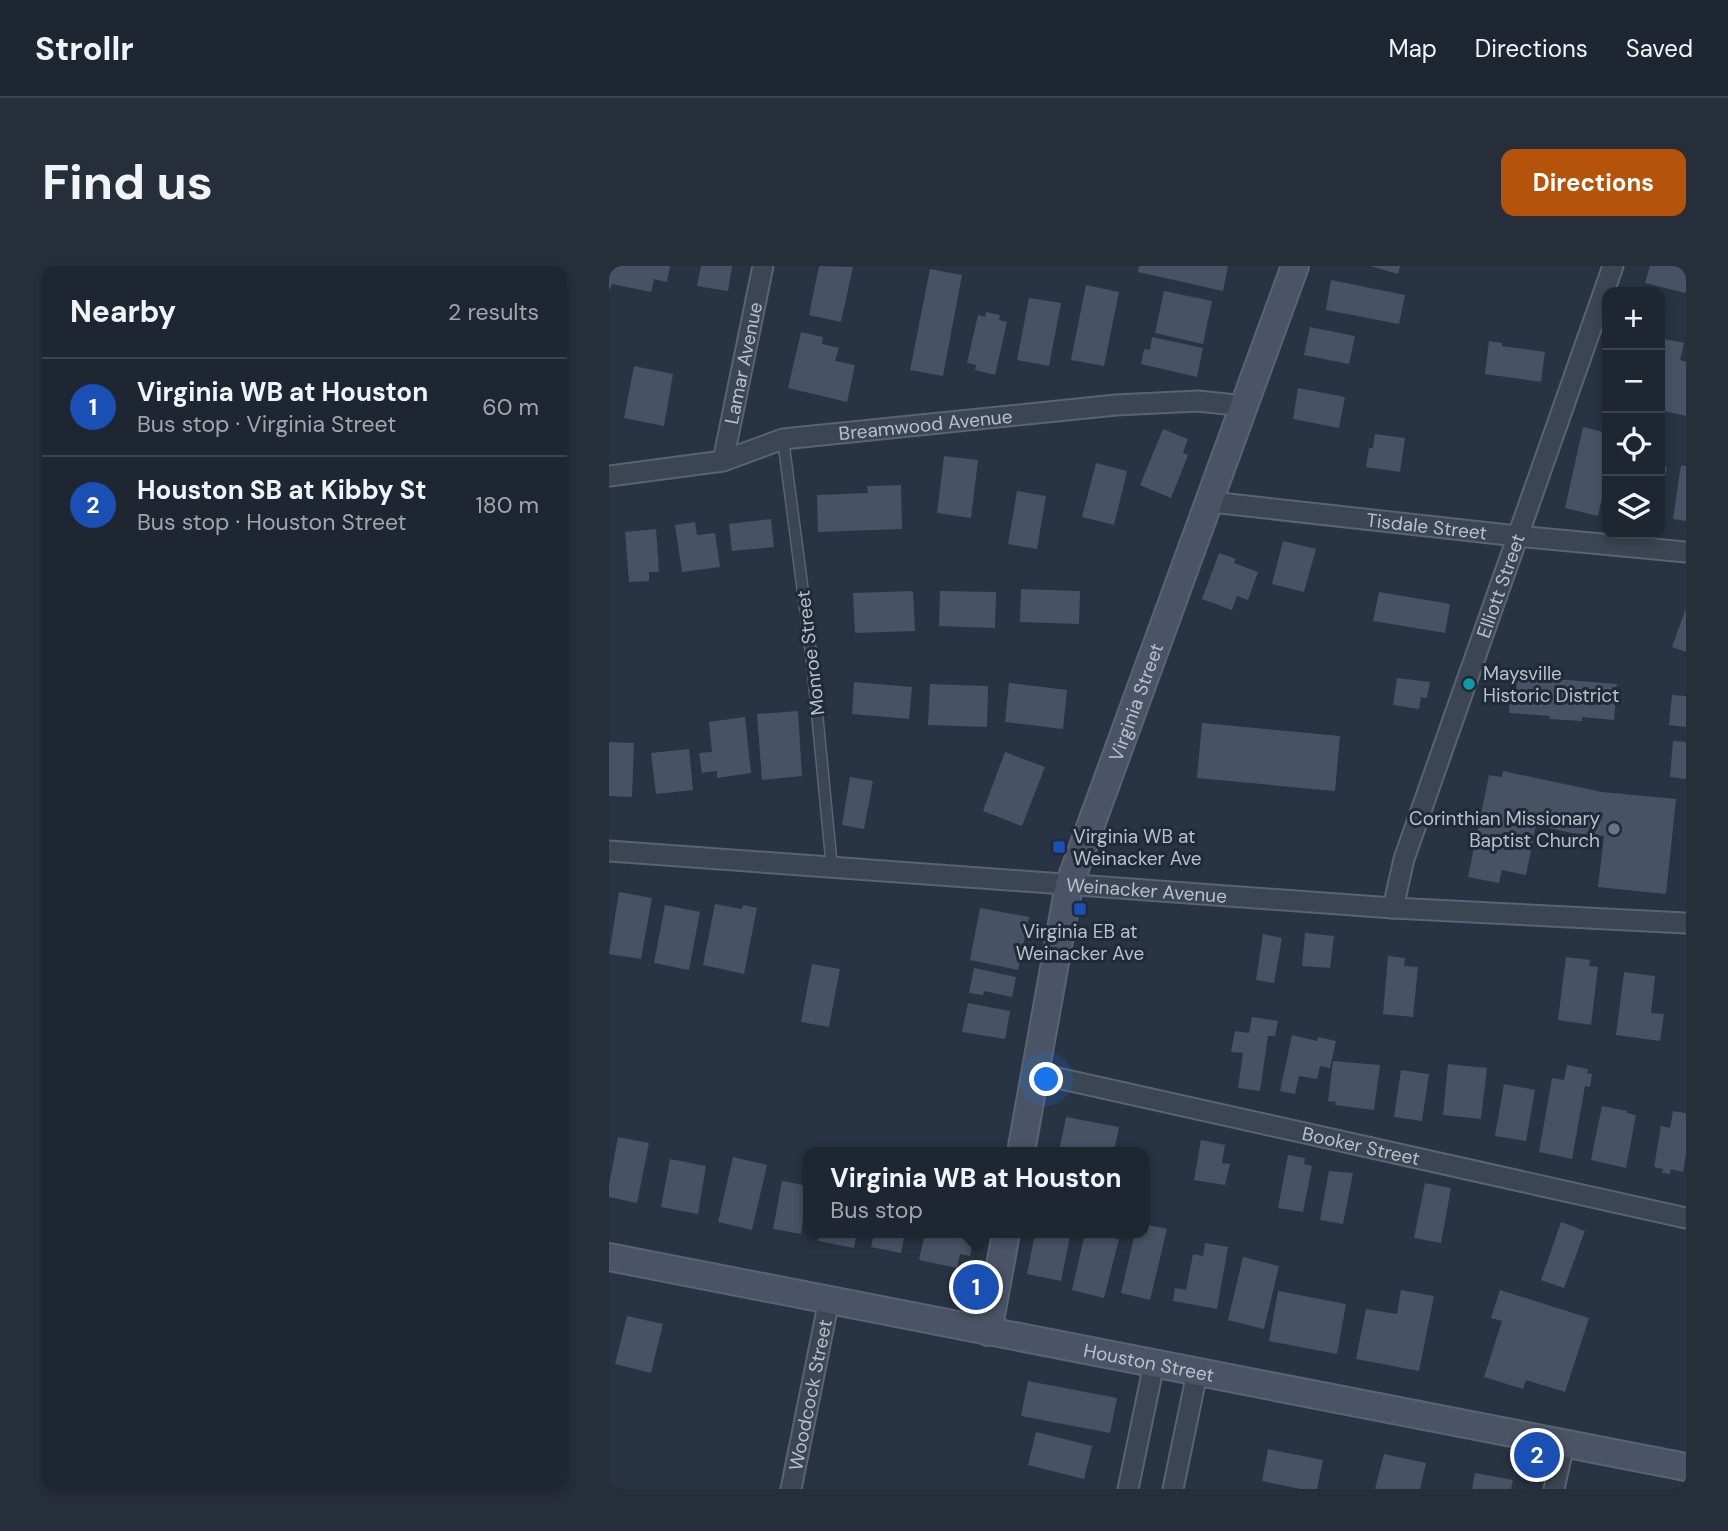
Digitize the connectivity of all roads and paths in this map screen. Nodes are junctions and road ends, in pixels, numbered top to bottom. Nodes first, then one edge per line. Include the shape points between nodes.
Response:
1 (763, 266) edge
2 (1295, 266) edge
3 (1613, 266) edge
4 (1245, 406) junction
5 (783, 439) junction
6 (723, 461) junction
7 (609, 475) edge
8 (1211, 502) junction
9 (1517, 536) junction
10 (1686, 552) edge
11 (609, 851) edge
12 (832, 868) junction
13 (1069, 885) junction
14 (1394, 908) junction
15 (1686, 923) edge
16 (1035, 1073) junction
17 (1022, 1147) edge
18 (1686, 1218) edge
19 (1005, 1238) edge
20 (609, 1257) edge
21 (829, 1300) junction
22 (988, 1332) junction
23 (1153, 1364) junction
24 (1197, 1373) junction
25 (1564, 1444) junction
26 (1686, 1467) edge
27 (791, 1489) edge
28 (1128, 1489) edge
29 (1173, 1489) edge
30 (1554, 1489) edge

1 - 6 street, Lamar Avenue
2 - 4 street, Virginia Street
3 - 9 street, Elliott Street
4 - 5 street, Breamwood Avenue via 1198,401 1116,405
4 - 8 street, Virginia Street
5 - 6 street, Breamwood Avenue
5 - 12 lane, Monroe Street via 812,661
6 - 7 street, Breamwood Avenue
8 - 9 street, Tisdale Street
8 - 13 street, Virginia Street
9 - 10 street, Tisdale Street
9 - 14 street, Elliott Street via 1404,859
11 - 12 street, Weinacker Avenue
12 - 13 street, Weinacker Avenue
13 - 14 street, Weinacker Avenue
13 - 16 street, Virginia Street
14 - 15 street, Weinacker Avenue
16 - 17 street, Virginia Street
16 - 18 street, Booker Street
19 - 22 street
20 - 21 street, Houston Street
21 - 22 street, Houston Street
21 - 27 street, Woodcock Street
22 - 23 street, Houston Street
23 - 24 street, Houston Street
23 - 28 street
24 - 25 street, Houston Street
24 - 29 street
25 - 26 street, Houston Street
25 - 30 street

